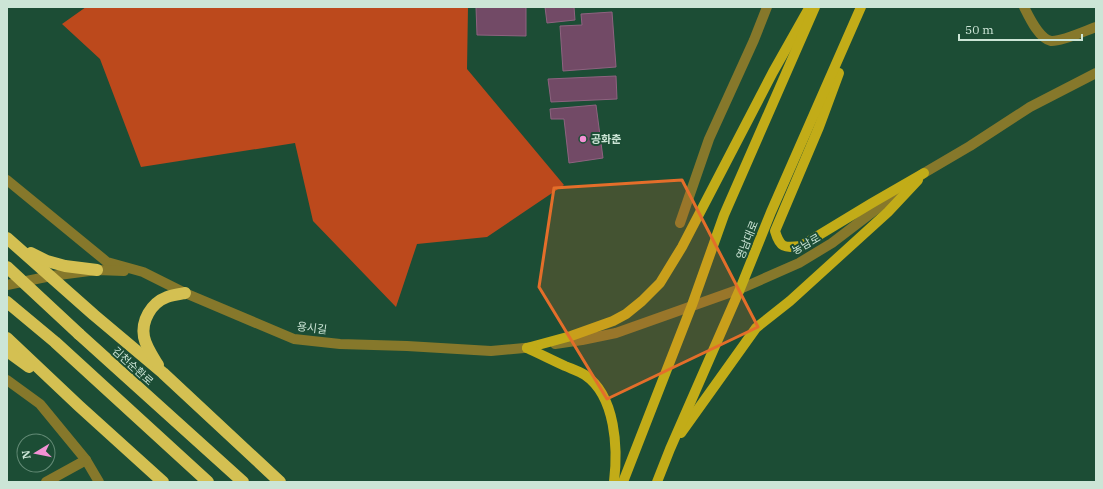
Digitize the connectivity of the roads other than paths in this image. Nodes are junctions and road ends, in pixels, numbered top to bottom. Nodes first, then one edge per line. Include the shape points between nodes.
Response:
1 (767, 7) edge
2 (810, 7) edge
3 (815, 7) edge
4 (862, 7) edge
5 (1024, 7) edge
6 (1096, 27) edge
7 (1096, 73) edge
8 (924, 173) junction
9 (7, 180) edge
10 (680, 224) dead end
11 (10, 241) edge
12 (7, 267) edge
13 (97, 270) junction
14 (143, 272) junction
15 (51, 276) junction
16 (7, 285) edge
17 (740, 288) junction
18 (185, 293) junction
19 (7, 302) edge
20 (692, 305) junction
21 (7, 338) edge
22 (527, 348) junction
23 (7, 351) edge
24 (491, 351) joint
25 (163, 373) junction
26 (7, 380) edge
27 (79, 406) junction
28 (670, 449) junction
29 (86, 460) junction
30 (46, 482) edge
31 (99, 482) edge
32 (163, 482) edge
33 (208, 482) edge
34 (243, 482) edge
35 (280, 482) edge
36 (614, 482) edge
37 (623, 482) edge
38 (657, 482) edge

1 - 10 street via 709,139
2 - 22 main road via 773,72 682,247 660,283 642,302 613,321
3 - 20 main road via 724,215
4 - 8 main road via 819,127 775,230 778,240 783,246 801,246
4 - 17 main road, 영남대로
5 - 6 street via 1032,24 1050,41
7 - 8 street, 농남로 via 1030,107
8 - 17 street, 농남로 via 832,244 799,263
8 - 28 main road via 888,212 790,302 756,328
9 - 14 street via 107,262
11 - 13 highway via 47,261
11 - 15 highway
12 - 34 highway, 김천순환로, bridge
13 - 14 street
13 - 15 street
14 - 18 street, 용시길
15 - 16 street
15 - 25 highway via 94,316
17 - 20 street, 농남로
17 - 28 main road, 영남대로
18 - 24 street, 용시길 via 294,339 340,344
18 - 25 highway via 165,298 153,307 144,320 144,337
19 - 33 highway via 55,342
20 - 22 street, 농남로 via 616,333
20 - 37 main road
21 - 27 highway
22 - 24 street, 농남로
22 - 36 main road via 585,375 599,388 608,406 616,447
23 - 27 highway
25 - 35 highway
26 - 29 street via 40,404
27 - 32 highway
28 - 38 main road, 영남대로
29 - 30 street
29 - 31 street

